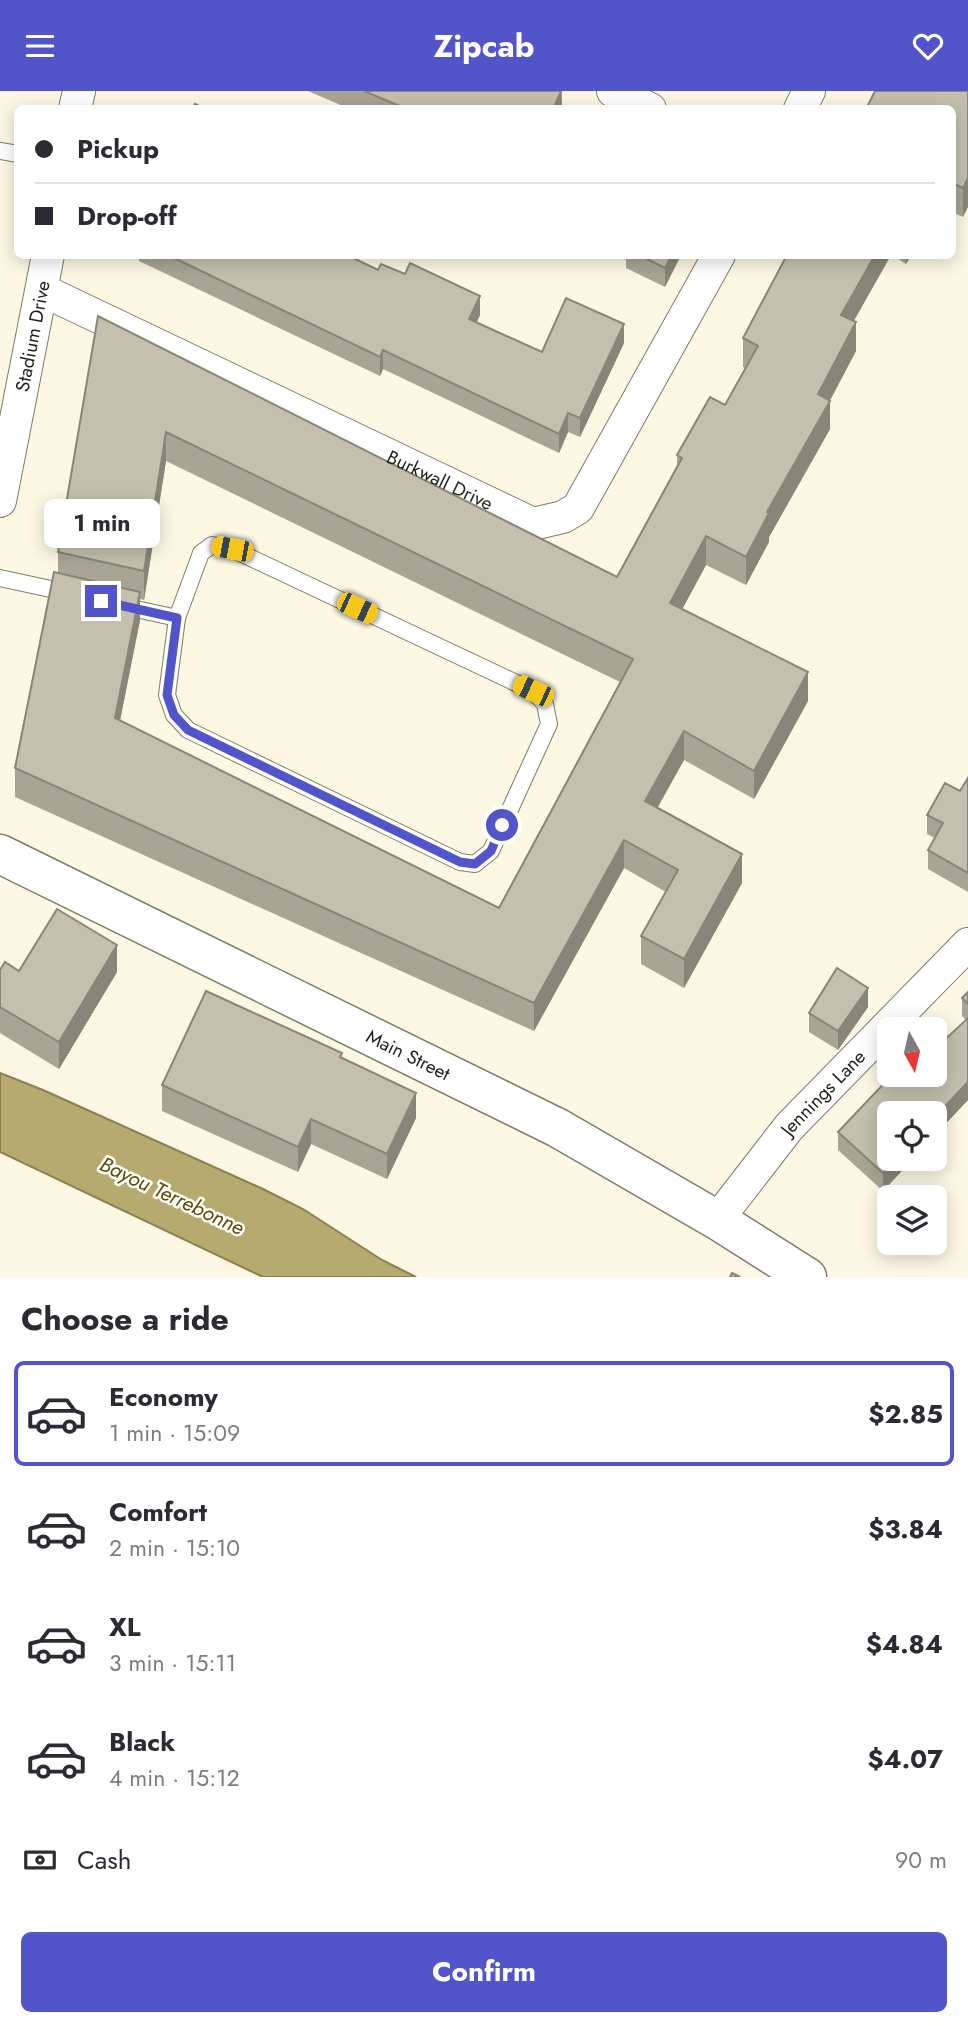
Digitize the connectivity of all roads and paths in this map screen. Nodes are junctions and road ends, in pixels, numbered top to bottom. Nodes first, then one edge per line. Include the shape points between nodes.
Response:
1 (613, 91) edge
2 (642, 105) edge
3 (47, 259) edge
4 (717, 259) edge
5 (42, 290) junction
6 (0, 501) edge
7 (0, 577) edge
8 (82, 596) edge
9 (109, 603) edge
10 (177, 618) junction
11 (0, 854) edge
12 (968, 944) edge
13 (718, 1220) junction
14 (807, 1277) edge

1 - 2 street
3 - 5 street, Stadium Drive
4 - 5 street, Burkwall Drive via 578,509 533,524
5 - 6 street, Stadium Drive
7 - 8 lane
9 - 10 lane
10 - 10 lane via 201,553 212,545 232,549 533,691 545,704 549,724 491,851 475,864 460,862 188,730 174,715 167,695
11 - 13 main road, Main Street via 558,1128
12 - 13 street, Jennings Lane via 789,1127
13 - 14 main road, Main Street

